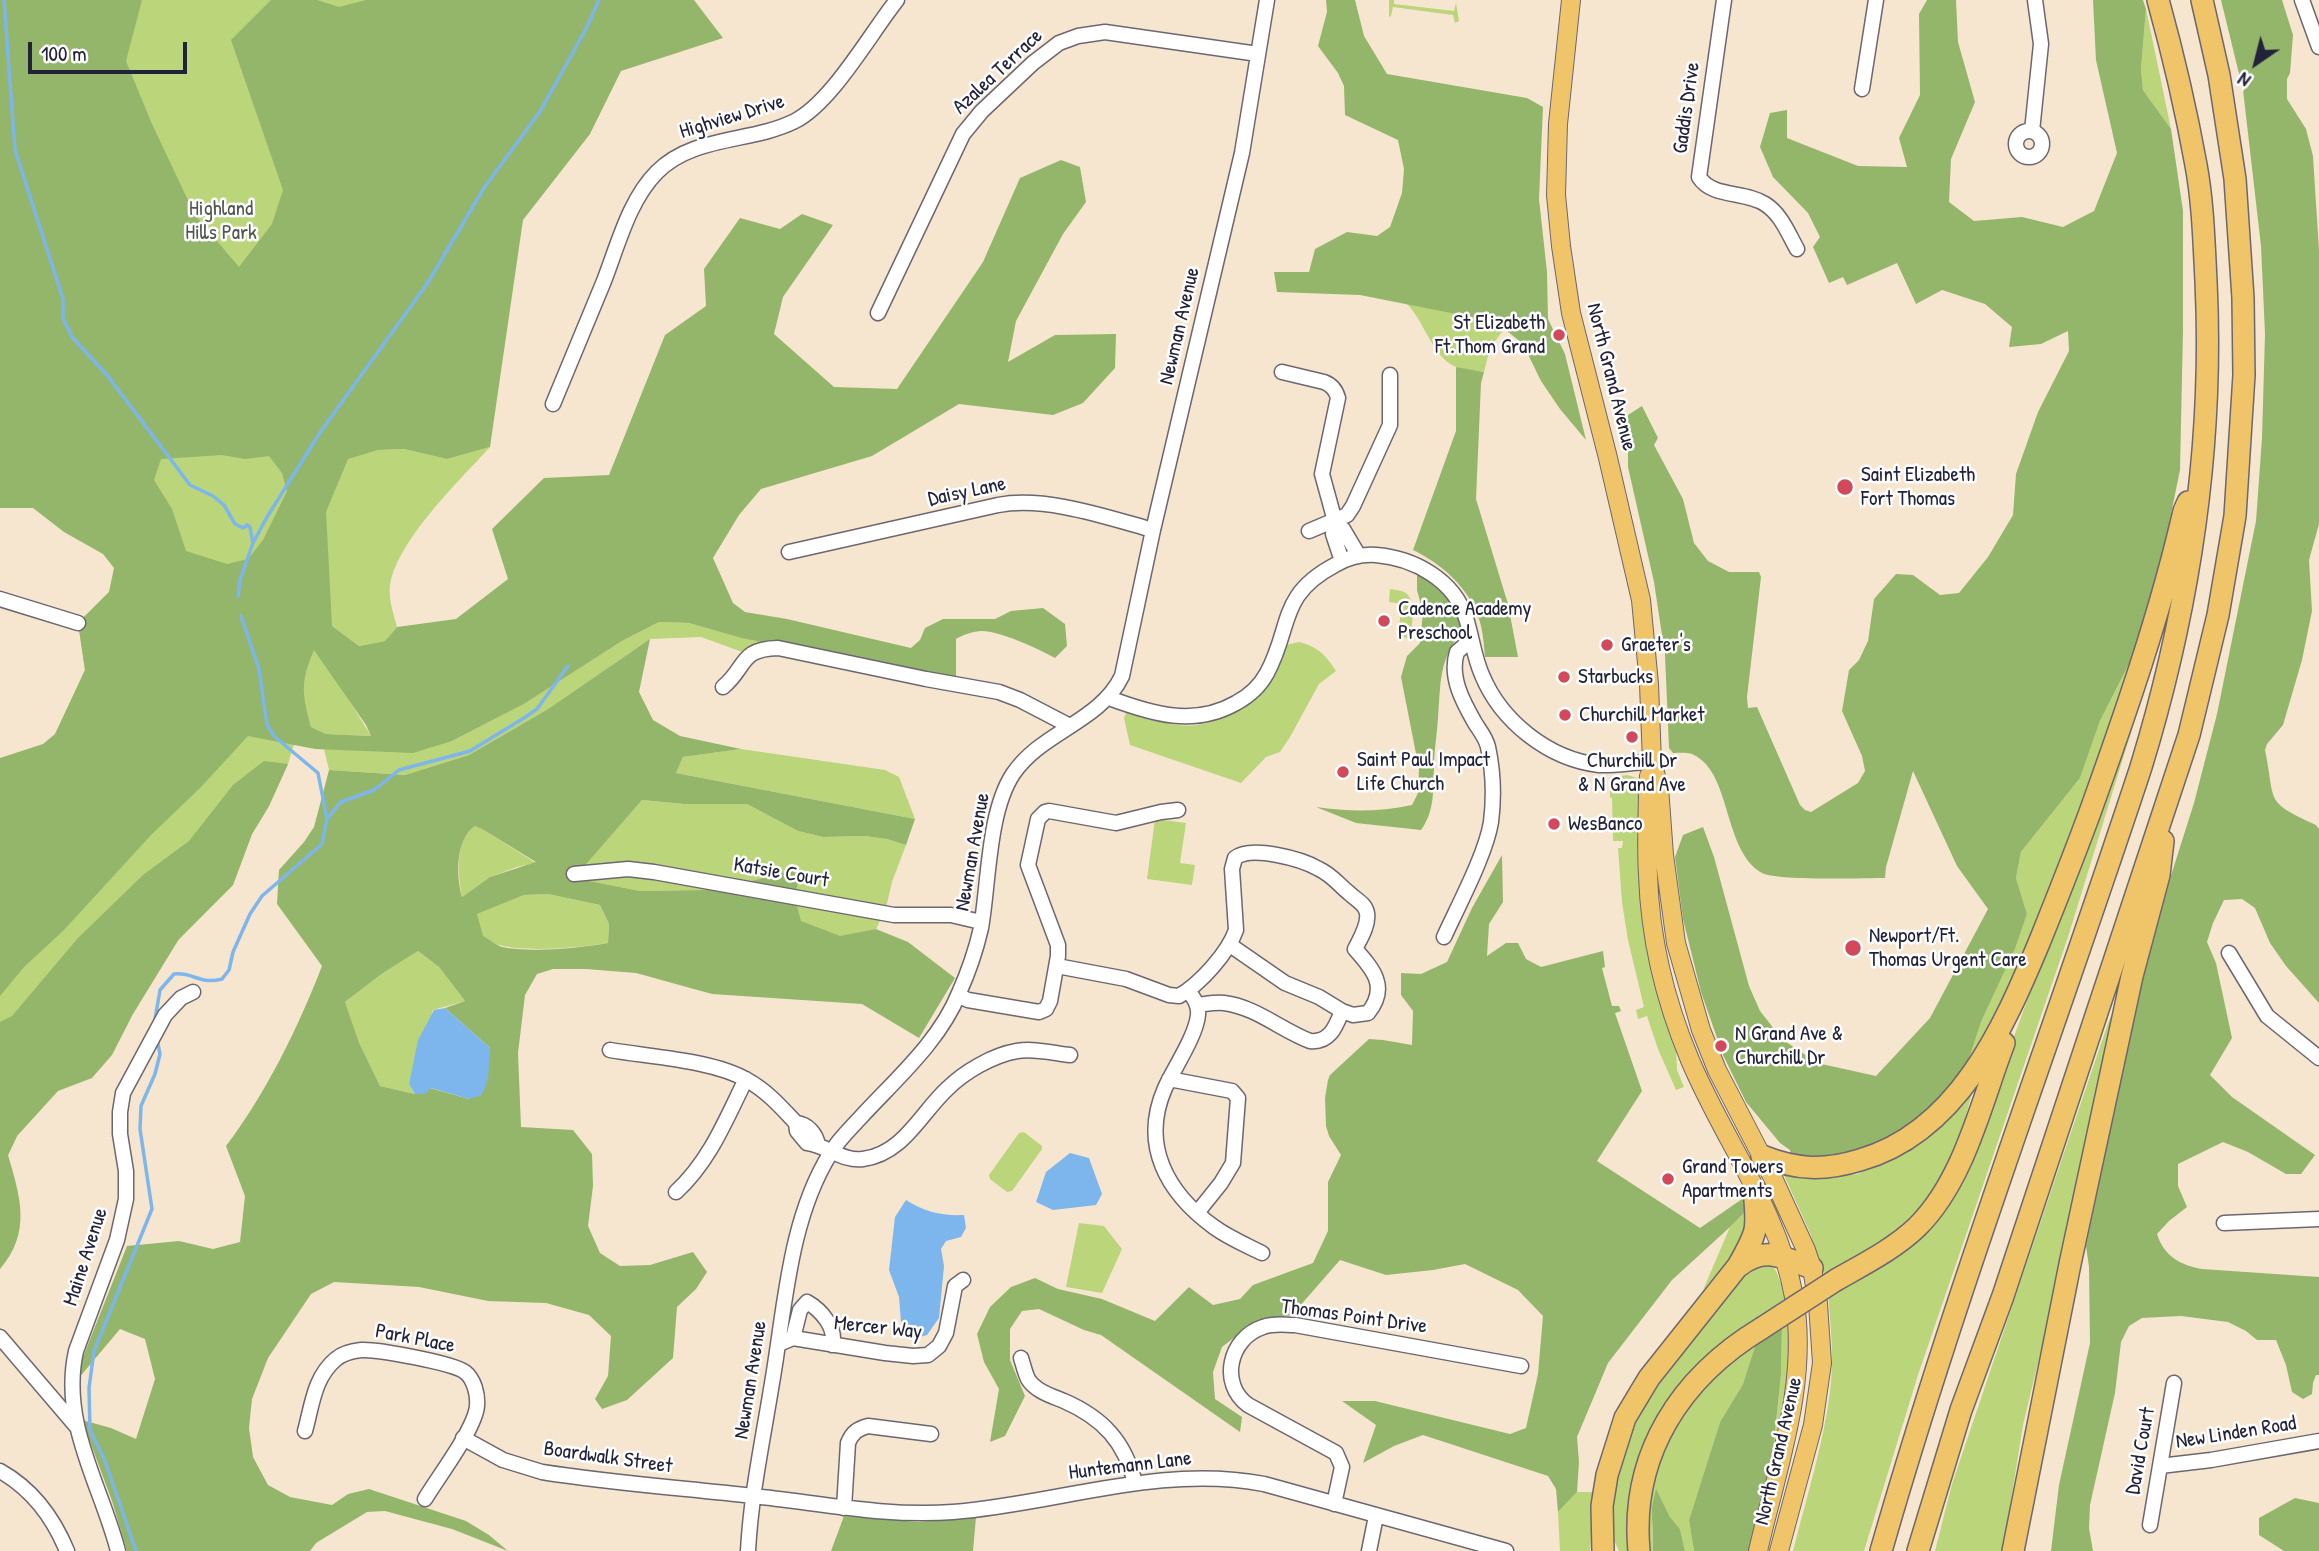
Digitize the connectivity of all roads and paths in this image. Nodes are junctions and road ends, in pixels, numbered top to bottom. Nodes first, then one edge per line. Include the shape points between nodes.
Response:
1 (1267, 0) edge
2 (1570, 0) edge
3 (1724, 0) edge
4 (1876, 0) edge
5 (2035, 0) edge
6 (2158, 0) edge
7 (2202, 0) edge
8 (2302, 0) edge
9 (891, 2) edge
10 (2319, 47) edge
11 (1258, 54) junction
12 (1862, 89) dead end
13 (2032, 131) dead end
14 (1797, 249) dead end
15 (878, 313) dead end
16 (1282, 372) dead end
17 (1390, 375) dead end
18 (553, 404) dead end
19 (2200, 478) junction
20 (1335, 523) junction
21 (1153, 530) junction
22 (1309, 531) dead end
23 (789, 552) dead end
24 (1359, 556) junction
25 (1342, 561) junction
26 (0, 599) edge
27 (78, 623) dead end
28 (1471, 640) junction
29 (723, 687) dead end
30 (1109, 698) junction
31 (1070, 726) junction
32 (1652, 762) junction
33 (2168, 799) junction
34 (1178, 810) dead end
35 (574, 874) dead end
36 (981, 922) junction
37 (1444, 937) dead end
38 (1230, 945) junction
39 (2229, 953) dead end
40 (1057, 966) junction
41 (2028, 968) junction
42 (1188, 990) junction
43 (193, 992) dead end
44 (959, 996) junction
45 (1197, 1005) junction
46 (1342, 1011) junction
47 (610, 1050) dead end
48 (1070, 1055) dead end
49 (2319, 1058) edge
50 (746, 1079) junction
51 (1169, 1079) junction
52 (824, 1148) junction
53 (1762, 1156) junction
54 (1754, 1189) junction
55 (677, 1192) dead end
56 (1198, 1213) junction
57 (2319, 1219) edge
58 (2224, 1223) dead end
59 (1262, 1253) dead end
60 (1784, 1258) junction
61 (1738, 1266) junction
62 (1812, 1268) junction
63 (963, 1280) dead end
64 (0, 1337) edge
65 (786, 1341) junction
66 (832, 1345) junction
67 (1021, 1358) dead end
68 (1521, 1366) dead end
69 (2174, 1383) dead end
70 (76, 1426) junction
71 (305, 1432) dead end
72 (931, 1434) dead end
73 (463, 1438) junction
74 (2319, 1441) edge
75 (2160, 1466) junction
76 (0, 1471) edge
77 (1135, 1483) junction
78 (753, 1496) junction
79 (425, 1499) dead end
80 (1334, 1504) junction
81 (844, 1508) junction
82 (1376, 1516) junction
83 (2150, 1525) dead end
84 (67, 1551) edge
85 (118, 1551) edge
86 (748, 1551) edge
87 (1369, 1551) edge
88 (1506, 1551) edge
89 (1603, 1551) edge
90 (1639, 1551) edge
91 (1758, 1551) edge
92 (1779, 1551) edge
93 (1881, 1551) edge
94 (1918, 1551) edge
95 (2013, 1551) edge

1 - 11 street, Newman Avenue
2 - 32 main road, North Grand Avenue via 1558,124 1556,195 1561,246 1571,313 1641,600
3 - 14 street, Gaddis Drive via 1699,177 1709,188 1764,203 1779,216
4 - 12 street
5 - 13 street via 2041,44
6 - 19 highway via 2196,167 2204,234 2208,367
7 - 33 highway via 2235,179 2244,392 2235,516 2218,615
8 - 10 street
9 - 18 street, Highview Drive via 827,95 805,114 772,129 697,148 672,159 650,179 628,220
11 - 15 street, Azalea Terrace via 1105,32 1059,43 982,111 963,134
11 - 21 street, Newman Avenue via 1242,153
16 - 20 street via 1331,384 1337,393 1322,474
17 - 20 street via 1390,425 1348,515
19 - 41 highway via 2184,511 2126,716
19 - 93 highway via 2183,604 2149,738 1964,1285
20 - 22 street
20 - 24 street
20 - 25 street via 1333,534
21 - 23 street, Daisy Lane via 1022,502
21 - 30 street, Newman Avenue via 1125,666
24 - 25 street
24 - 28 street via 1409,561 1435,576 1458,601
25 - 30 street via 1311,581 1296,598 1266,674 1245,698 1224,710 1190,718
26 - 27 street
28 - 32 street via 1490,691 1516,725 1539,742 1599,765
28 - 37 street via 1457,652 1454,666 1462,698 1488,745 1491,824
29 - 31 street via 751,653 778,648 999,692
30 - 31 street, Newman Avenue
31 - 36 street, Newman Avenue via 1024,761 1003,791
32 - 53 main road, North Grand Avenue via 1659,786 1670,911 1684,975 1717,1070
32 - 54 main road, North Grand Avenue via 1648,876 1661,967 1690,1062
33 - 94 highway via 1961,1410
33 - 95 highway via 2159,876 2132,976
34 - 40 street via 1116,823 1045,812 1038,819 1028,864 1058,945
35 - 36 street, Katsie Court via 628,869 654,872 894,915 951,915
36 - 44 street, Newman Avenue
38 - 42 street
38 - 46 street via 1284,984
38 - 46 street via 1236,930 1233,862 1238,855 1283,856 1335,878 1364,905 1368,919 1354,949 1377,978 1368,1013
39 - 49 street via 2267,1016
40 - 42 street via 1126,979 1173,996
40 - 44 street via 1050,1001 1039,1012
41 - 53 highway via 1980,1065 1910,1138 1866,1159 1820,1169 1792,1167
41 - 90 highway, bridge via 1968,1142 1940,1199 1905,1237 1739,1342 1702,1373 1662,1428 1647,1465
42 - 45 street
43 - 70 street, Maine Avenue via 171,1007 123,1093 120,1134 125,1199 117,1240 76,1351
44 - 52 street, Newman Avenue via 927,1044
45 - 46 street via 1235,1006 1316,1041 1331,1034
45 - 51 street via 1188,1042
47 - 50 street via 694,1063
48 - 52 street via 1020,1050 1003,1054 959,1078 891,1148 862,1160
50 - 52 street via 814,1133
50 - 55 street via 704,1160
51 - 56 street via 1155,1118 1157,1151 1174,1188
51 - 56 street via 1231,1091 1238,1098 1233,1163
52 - 65 street, Newman Avenue via 800,1224
53 - 62 main road, North Grand Avenue
54 - 60 main road, North Grand Avenue
54 - 61 highway via 1756,1230
56 - 59 street via 1226,1235
57 - 58 street
60 - 61 highway via 1763,1254
60 - 62 highway
60 - 91 main road, North Grand Avenue via 1794,1297 1797,1370
61 - 89 highway via 1649,1378 1625,1418 1607,1475
62 - 92 main road, North Grand Avenue via 1822,1363 1813,1425
63 - 66 street, Mercer Way via 955,1286 943,1342 928,1355
64 - 70 street
65 - 66 street, Mercer Way
65 - 66 street via 807,1302 832,1328
65 - 78 street, Newman Avenue
67 - 77 street via 1028,1379 1039,1389 1088,1413 1107,1428 1125,1451
68 - 80 street, Thomas Point Drive via 1296,1325 1276,1324 1254,1332 1241,1343 1233,1359 1233,1388 1248,1405 1336,1453 1342,1467
69 - 75 street, David Court
70 - 85 street, Maine Avenue
71 - 73 street, Park Place via 316,1389 329,1366 344,1354 364,1350 447,1364 467,1374 478,1401
72 - 81 street via 868,1426 859,1429 848,1443
73 - 78 street, Boardwalk Street via 503,1460 541,1472
73 - 79 street, Park Place
74 - 75 street, New Linden Road
75 - 83 street, David Court
76 - 84 street via 46,1510
77 - 80 street, Huntemann Lane via 1242,1480
77 - 81 street, Huntemann Lane via 954,1512 881,1513
78 - 81 street, Huntemann Lane
78 - 86 street, Newman Avenue
80 - 82 street, Huntemann Lane
82 - 87 street
82 - 88 street, Huntemann Lane

